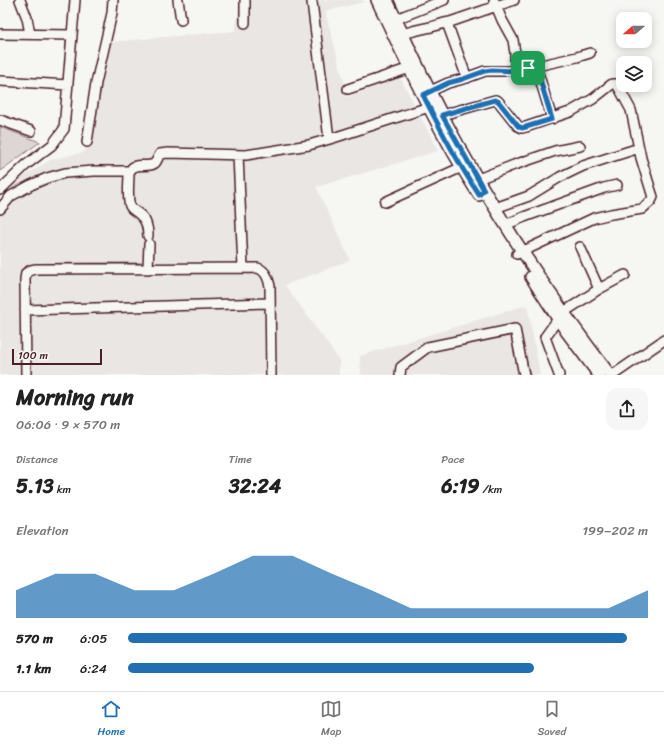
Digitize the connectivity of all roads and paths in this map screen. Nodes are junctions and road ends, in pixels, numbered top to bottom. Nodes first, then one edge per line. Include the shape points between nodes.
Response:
1 (20, 0) edge
2 (75, 0) edge
3 (113, 0) edge
4 (178, 0) edge
5 (245, 0) edge
6 (377, 0) edge
7 (387, 0) edge
8 (444, 0) edge
9 (514, 0) edge
10 (312, 2) dead end
11 (495, 3) edge
12 (181, 20) dead end
13 (392, 20) junction
14 (245, 23) dead end
15 (447, 23) junction
16 (0, 34) edge
17 (30, 34) junction
18 (402, 34) junction
19 (72, 35) junction
20 (590, 53) dead end
21 (536, 66) junction
22 (410, 68) junction
23 (515, 71) junction
24 (467, 78) junction
25 (0, 81) edge
26 (68, 85) junction
27 (348, 89) dead end
28 (427, 93) junction
29 (429, 107) junction
30 (442, 115) junction
31 (552, 119) junction
32 (0, 120) edge
33 (31, 131) dead end
34 (329, 139) junction
35 (87, 142) dead end
36 (580, 146) dead end
37 (639, 148) junction
38 (238, 155) junction
39 (462, 167) junction
40 (130, 171) junction
41 (478, 179) junction
42 (617, 185) dead end
43 (0, 190) edge
44 (481, 192) junction
45 (385, 202) dead end
46 (495, 208) junction
47 (0, 209) edge
48 (505, 225) junction
49 (580, 247) dead end
50 (520, 253) junction
51 (243, 268) junction
52 (148, 269) junction
53 (625, 275) dead end
54 (598, 289) junction
55 (270, 303) junction
56 (25, 310) junction
57 (561, 317) junction
58 (664, 340) edge
59 (26, 375) edge
60 (271, 375) edge
61 (400, 375) edge
62 (524, 375) edge
63 (559, 375) edge
64 (599, 375) edge
65 (612, 375) edge

1 - 17 street
2 - 19 street
3 - 35 street
4 - 12 street
5 - 14 street
6 - 13 main road
7 - 13 main road
8 - 13 street
9 - 11 street
10 - 34 street
11 - 15 street
11 - 23 street via 513,40
13 - 18 main road
13 - 22 main road
15 - 18 street
15 - 24 street
16 - 17 street
17 - 19 street
18 - 28 main road
19 - 26 street
20 - 21 street
21 - 23 street
21 - 31 street
22 - 27 street
22 - 28 main road
23 - 24 street via 485,71
24 - 28 street
25 - 26 street
26 - 43 street via 64,129 52,145
28 - 29 main road
28 - 30 main road
29 - 34 street
29 - 39 main road
30 - 31 street via 495,100 522,128
30 - 41 main road
31 - 37 street via 570,112 612,84 616,84 629,106
32 - 33 street
34 - 38 street via 309,145 246,156
36 - 41 street via 555,151
37 - 46 street via 583,166 529,196
37 - 50 street via 653,198 644,208 594,218
38 - 40 street via 164,153 160,154 154,163 136,166
38 - 51 street
39 - 44 main road
39 - 45 street
40 - 47 street via 65,173 47,178 11,196
40 - 52 street via 130,204 144,219 149,240
41 - 44 main road
42 - 48 street
44 - 46 main road
44 - 50 main road
46 - 48 main road
48 - 50 main road
49 - 54 street
50 - 57 main road
51 - 52 street
51 - 55 street via 258,268 265,272 270,286
52 - 56 street via 31,270 26,273 25,279
53 - 54 street
54 - 57 street
55 - 56 street
55 - 60 street
56 - 59 street
57 - 63 street via 545,337
57 - 64 main road
57 - 65 main road
58 - 65 street
61 - 62 street via 401,367 428,347 515,329

